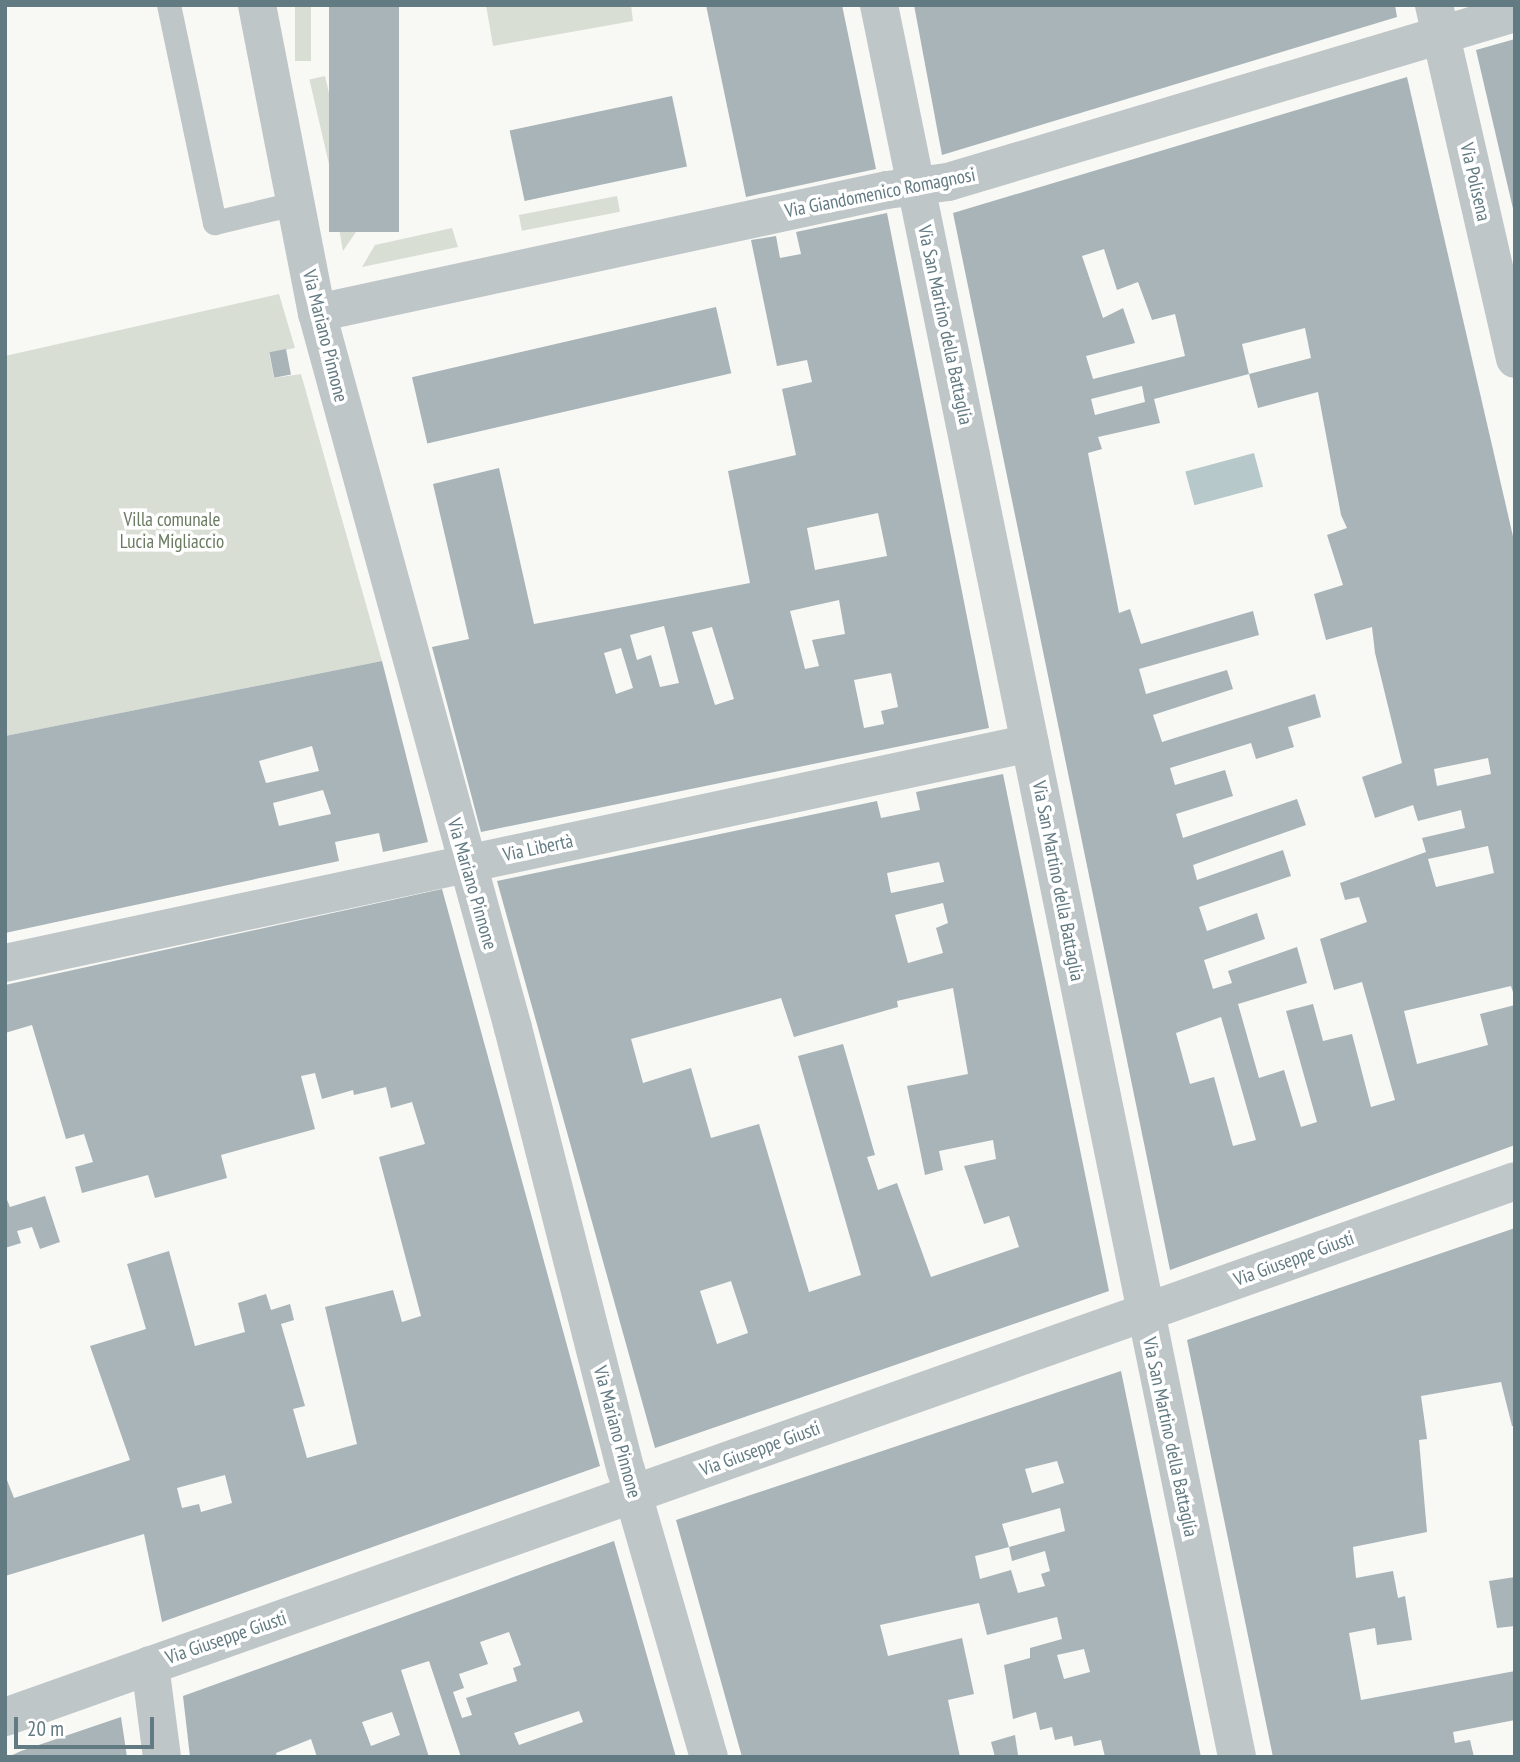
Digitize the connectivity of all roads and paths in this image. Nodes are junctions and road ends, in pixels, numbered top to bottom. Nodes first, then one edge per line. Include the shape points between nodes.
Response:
1 (169, 5) edge
2 (257, 5) edge
3 (879, 5) edge
4 (1515, 13) edge
5 (1438, 20) edge
6 (917, 186) junction
7 (295, 204) junction
8 (317, 313) junction
9 (1515, 359) edge
10 (1030, 743) junction
11 (466, 864) junction
12 (5, 963) edge
13 (1515, 1181) edge
14 (1144, 1312) junction
15 (633, 1494) junction
16 (150, 1665) junction
17 (5, 1717) edge
18 (162, 1757) edge
19 (709, 1757) edge
20 (1237, 1757) edge

1 - 7 lane via 215,223
2 - 7 street, Via Mariano Pinnone
3 - 6 street, Via San Martino della Battaglia
4 - 5 street, Via Giandomenico Romagnosi
5 - 6 street, Via Giandomenico Romagnosi via 948,182
5 - 9 street, Via Polisena
6 - 8 street, Via Giandomenico Romagnosi
6 - 10 street, Via San Martino della Battaglia
7 - 8 street, Via Mariano Pinnone
8 - 11 street, Via Mariano Pinnone
10 - 11 street, Via Libertà
10 - 14 street, Via San Martino della Battaglia
11 - 12 street, Via Libertà
11 - 15 street, Via Mariano Pinnone
13 - 14 street, Via Giuseppe Giusti
14 - 15 street, Via Giuseppe Giusti
14 - 20 street, Via San Martino della Battaglia
15 - 16 street, Via Giuseppe Giusti
15 - 19 street, Via Mariano Pinnone
16 - 17 street, Via Giuseppe Giusti
16 - 18 street

